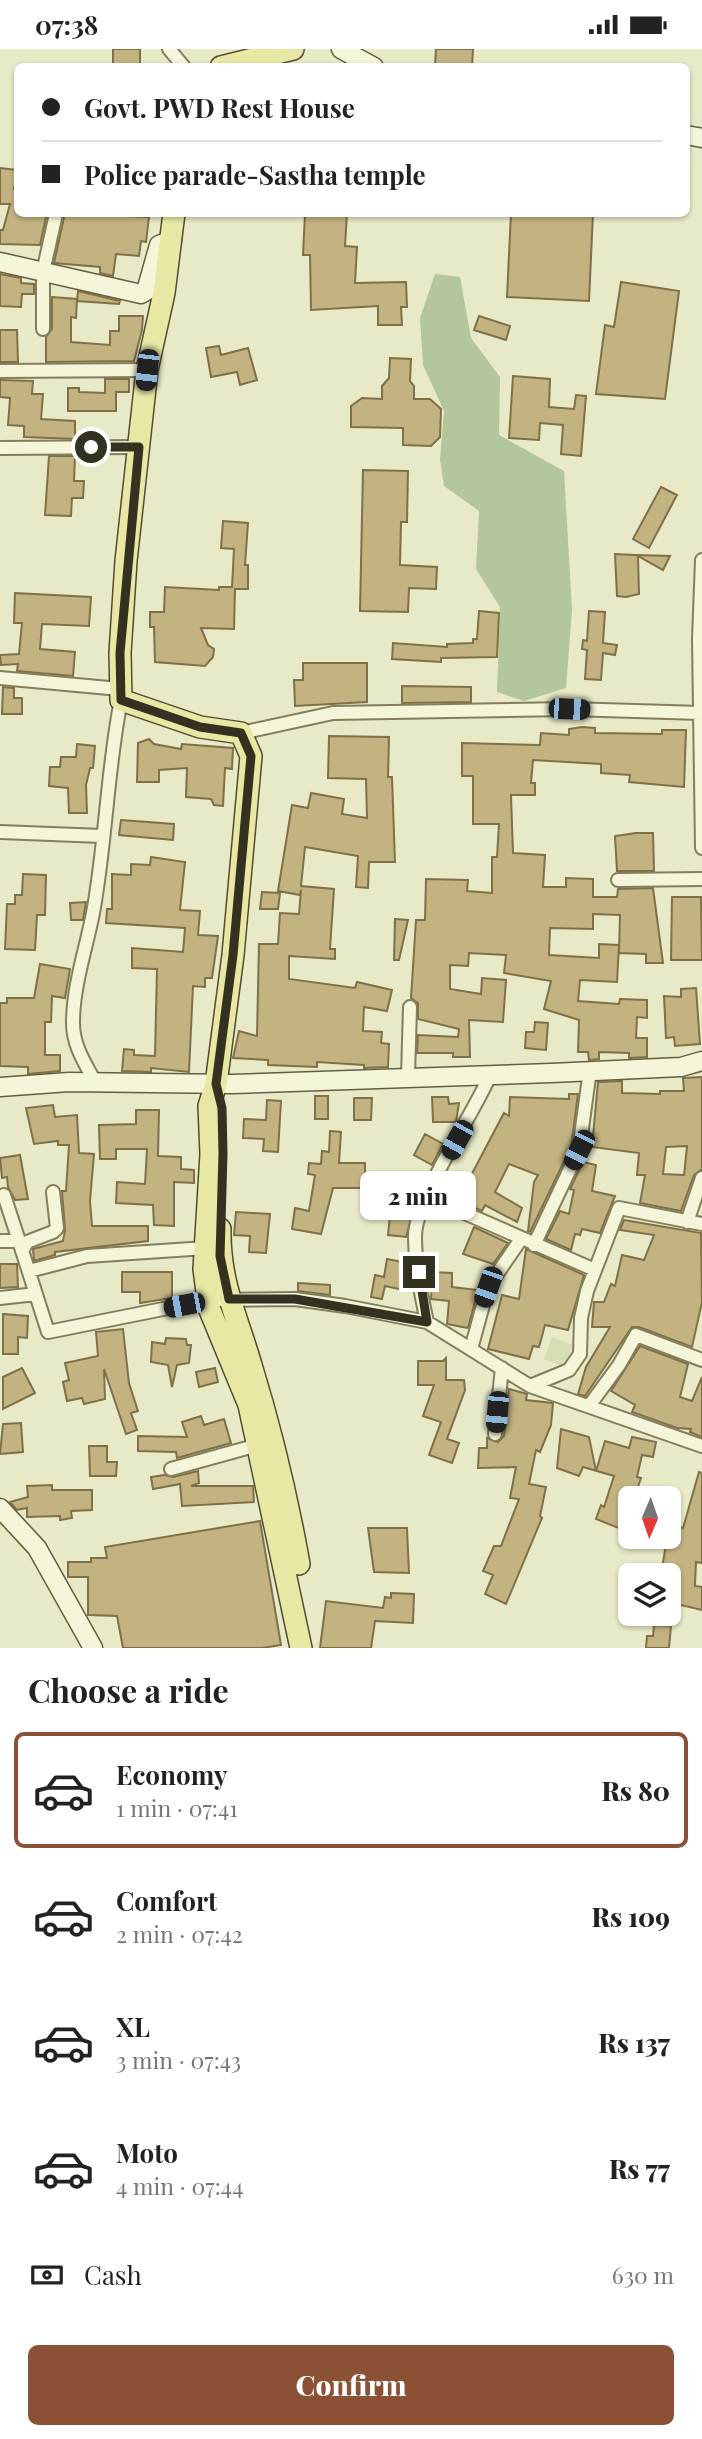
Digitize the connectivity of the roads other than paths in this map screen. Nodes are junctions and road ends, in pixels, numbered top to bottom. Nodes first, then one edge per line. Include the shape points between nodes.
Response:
1 (169, 49) edge
2 (293, 49) edge
3 (341, 49) edge
4 (181, 63) edge
5 (237, 63) edge
6 (367, 63) edge
7 (55, 217) edge
8 (174, 217) edge
9 (172, 240) junction
10 (0, 262) edge
11 (43, 272) junction
12 (43, 329) dead end
13 (147, 370) junction
14 (0, 371) edge
15 (139, 447) junction
16 (0, 448) edge
17 (702, 559) edge
18 (0, 678) edge
19 (121, 694) junction
20 (701, 713) edge
21 (241, 733) junction
22 (0, 832) edge
23 (102, 837) junction
24 (702, 848) edge
25 (702, 879) edge
26 (618, 880) dead end
27 (410, 1007) dead end
28 (702, 1061) edge
29 (590, 1070) junction
30 (490, 1075) junction
31 (408, 1077) junction
32 (96, 1082) junction
33 (216, 1084) junction
34 (0, 1087) edge
35 (702, 1178) edge
36 (53, 1192) dead end
37 (4, 1195) dead end
38 (428, 1197) junction
39 (687, 1222) junction
40 (702, 1224) edge
41 (521, 1239) junction
42 (0, 1241) edge
43 (534, 1245) junction
44 (20, 1246) junction
45 (206, 1248) junction
46 (595, 1270) junction
47 (29, 1271) junction
48 (36, 1294) junction
49 (0, 1298) edge
50 (218, 1300) junction
51 (427, 1322) junction
52 (471, 1349) junction
53 (702, 1360) edge
54 (502, 1368) junction
55 (530, 1386) junction
56 (589, 1406) junction
57 (495, 1434) dead end
58 (258, 1445) junction
59 (702, 1446) edge
60 (171, 1469) dead end
61 (0, 1508) edge
62 (93, 1648) edge
63 (301, 1648) edge
64 (313, 1648) edge

1 - 4 street
2 - 5 main road
3 - 6 street
7 - 11 street
8 - 9 main road
9 - 11 street via 159,245 143,294
9 - 13 main road
10 - 11 street
11 - 12 street
13 - 14 street
13 - 15 main road
15 - 16 street
15 - 19 main road via 123,601
17 - 20 street
18 - 19 street
19 - 21 main road via 200,727
19 - 23 street
20 - 21 street via 569,709 332,713
20 - 24 street
21 - 33 main road via 251,756 251,776
22 - 23 street
23 - 32 street via 73,1024 75,1046
25 - 26 street
27 - 31 street
28 - 29 street via 681,1067
29 - 30 street
29 - 43 street via 579,1150
30 - 31 street
30 - 38 street
31 - 33 street
32 - 33 street
32 - 34 street
33 - 45 main road via 209,1106
33 - 50 main road via 222,1108 223,1154
35 - 39 street
36 - 44 street via 57,1228
37 - 44 street
38 - 41 street
38 - 51 street via 415,1234
39 - 40 street
39 - 46 street via 619,1208
41 - 43 street
41 - 52 street via 488,1287
42 - 44 street
43 - 46 street
44 - 47 street
45 - 47 street via 88,1256
45 - 50 main road via 204,1269
46 - 55 street via 581,1318 580,1354 569,1370
47 - 48 street
48 - 49 street
48 - 50 street via 48,1332
50 - 51 street via 295,1299
50 - 58 main road
50 - 64 main road via 251,1364 288,1505
51 - 52 street
52 - 54 street
53 - 56 street via 636,1335
54 - 55 street
54 - 57 street
55 - 56 street
56 - 59 street
58 - 60 street
58 - 63 main road
61 - 62 street via 37,1548

